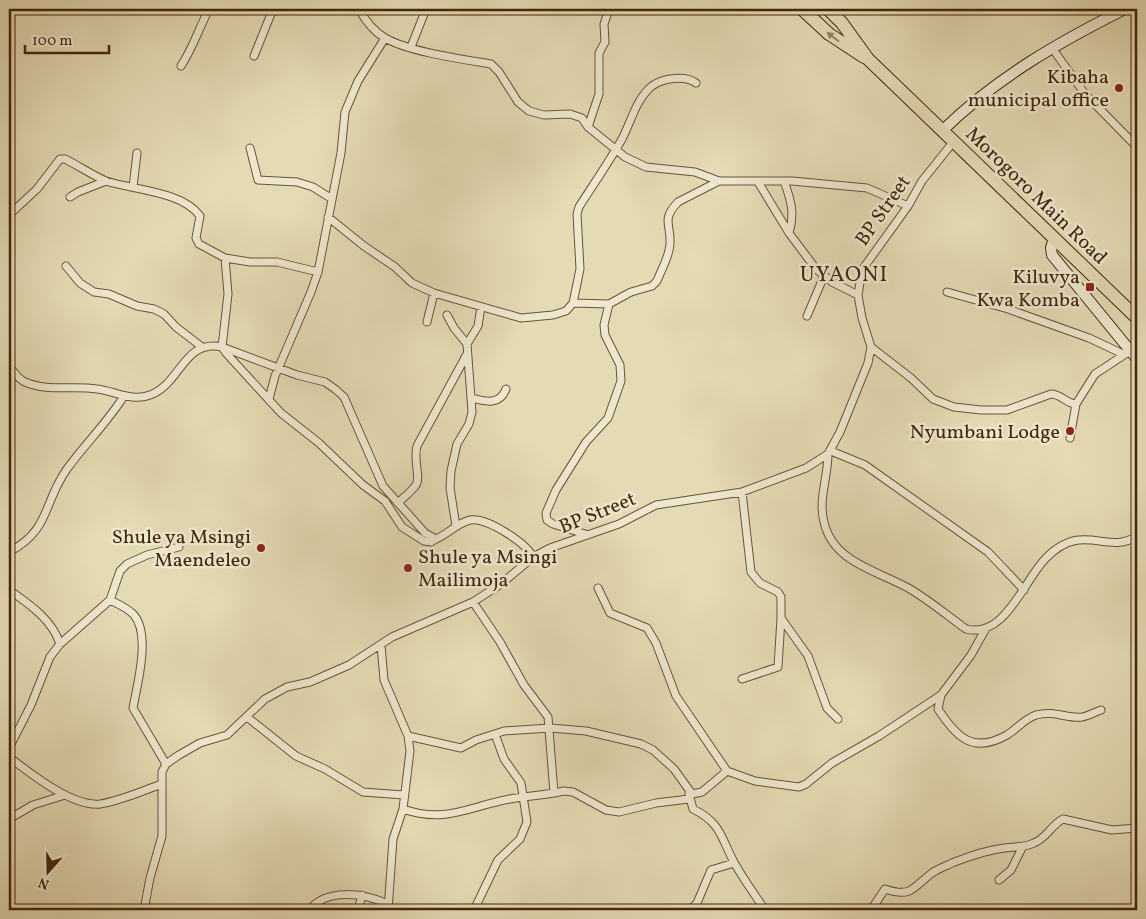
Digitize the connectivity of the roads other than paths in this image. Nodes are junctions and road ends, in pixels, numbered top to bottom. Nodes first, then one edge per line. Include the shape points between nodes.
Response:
1 (209, 9) edge
2 (273, 9) edge
3 (359, 9) edge
4 (426, 9) edge
5 (609, 9) edge
6 (802, 9) edge
7 (828, 9) edge
8 (1125, 9) edge
9 (385, 38) junction
10 (411, 47) junction
11 (1052, 48) junction
12 (254, 56) dead end
13 (868, 59) junction
14 (181, 66) dead end
15 (696, 82) dead end
16 (588, 127) junction
17 (943, 130) junction
18 (954, 141) junction
19 (1137, 147) edge
20 (250, 148) dead end
21 (614, 150) junction
22 (137, 153) dead end
23 (106, 181) junction
24 (718, 181) junction
25 (784, 181) junction
26 (758, 182) junction
27 (134, 187) junction
28 (70, 197) dead end
29 (332, 199) junction
30 (908, 206) junction
31 (9, 215) edge
32 (328, 216) junction
33 (789, 233) junction
34 (1054, 238) junction
35 (226, 258) junction
36 (66, 266) dead end
37 (318, 272) junction
38 (824, 276) junction
39 (947, 292) dead end
40 (434, 293) junction
41 (858, 295) junction
42 (573, 304) junction
43 (609, 304) junction
44 (480, 307) junction
45 (447, 314) dead end
46 (807, 316) dead end
47 (1137, 318) edge
48 (428, 322) dead end
49 (467, 344) junction
50 (202, 347) junction
51 (222, 347) junction
52 (871, 347) junction
53 (1126, 352) junction
54 (467, 354) junction
55 (1137, 359) edge
56 (9, 366) edge
57 (278, 368) junction
58 (506, 389) dead end
59 (124, 396) junction
60 (472, 398) junction
61 (268, 399) junction
62 (1076, 404) junction
63 (1070, 438) dead end
64 (829, 453) junction
65 (742, 492) junction
66 (398, 503) junction
67 (456, 526) junction
68 (588, 535) junction
69 (1137, 536) edge
70 (436, 539) junction
71 (180, 547) dead end
72 (9, 552) edge
73 (533, 557) junction
74 (598, 588) dead end
75 (9, 590) edge
76 (1024, 590) junction
77 (110, 600) junction
78 (473, 602) junction
79 (781, 618) junction
80 (985, 630) junction
81 (60, 644) junction
82 (381, 644) junction
83 (742, 679) dead end
84 (941, 695) junction
85 (1101, 710) dead end
86 (247, 717) junction
87 (838, 720) dead end
88 (550, 728) junction
89 (495, 734) junction
90 (408, 736) junction
91 (9, 748) edge
92 (9, 757) edge
93 (166, 764) junction
94 (727, 771) junction
95 (162, 784) junction
96 (554, 793) junction
97 (65, 795) junction
98 (404, 795) junction
99 (525, 798) junction
100 (690, 798) junction
101 (403, 809) junction
102 (9, 818) edge
103 (1137, 828) edge
104 (1022, 848) junction
105 (734, 863) junction
106 (999, 880) dead end
107 (362, 895) junction
108 (388, 907) edge
109 (476, 908) edge
110 (144, 910) edge
111 (309, 910) edge
112 (358, 910) edge
113 (486, 910) edge
114 (690, 910) edge
115 (765, 910) edge
116 (871, 910) edge

1 - 14 street
2 - 12 street
3 - 9 street
4 - 10 street
5 - 16 street via 604,24 605,42 599,53 599,94
13 -> 6 highway, Morogoro Main Road via 829,34
7 - 13 highway, Morogoro Main Road
8 - 11 street
9 - 10 street
9 - 29 street via 358,81 345,112
10 - 16 street via 491,64 518,102 530,111 544,116 570,114 582,118
11 - 17 street via 969,105
11 - 19 street via 1085,94
13 - 17 highway, Morogoro Main Road
15 - 21 street via 676,78 653,86 636,108
16 - 21 street
17 - 18 highway, Morogoro Main Road
18 - 30 street, BP Street
18 - 34 highway, Morogoro Main Road
20 - 29 street via 258,180 313,186
21 - 24 street via 646,167 695,172
21 - 42 street via 577,214 580,269
22 - 27 street
23 - 27 street
23 - 28 street
23 - 31 street via 60,159 37,189
24 - 26 street
24 - 43 street via 678,202 673,208 666,222 671,242 652,286 631,292
25 - 26 street
25 - 30 street via 867,188
25 - 33 street via 794,218
26 - 33 street
27 - 35 street via 163,195 195,210 200,216 196,238 199,244
29 - 32 street
30 - 41 street, BP Street via 867,260
32 - 37 street
32 - 40 street via 412,283
33 - 38 street
34 - 47 highway, Morogoro Main Road
34 - 53 street via 1052,255
35 - 37 street via 277,262
35 - 51 street via 228,294
36 - 50 street via 80,283 94,292 109,294 164,314 176,328
37 - 57 street
38 - 41 street
38 - 46 street
39 - 53 street via 1008,309
40 - 44 street
40 - 48 street
41 - 52 street, BP Street
42 - 43 street
42 - 44 street via 566,311 553,315 521,318
43 - 68 street via 604,335 620,365 621,381 608,418 586,442 556,490 546,513 547,520 553,524
44 - 49 street via 478,326
45 - 49 street
49 - 54 street
50 - 51 street via 210,344
50 - 59 street via 185,360 166,386 148,396
51 - 57 street
51 - 61 street
52 - 62 street via 933,399 954,407 1007,410 1051,394
52 - 64 street via 868,363
53 - 55 street
53 - 62 street via 1094,374
54 - 60 street
54 - 66 street via 417,446 415,462 419,480
56 - 59 street via 22,381 43,388 98,389
57 - 61 street
57 - 66 street via 325,382 344,397 383,486
58 - 60 street via 496,401
59 - 72 street via 97,435 67,469 46,517 34,535
60 - 67 street via 469,424 457,444 450,470
61 - 70 street via 385,501 402,527 424,541
62 - 63 street
64 - 65 street, BP Street via 806,468
64 - 76 street via 865,465 947,522 988,552
64 - 80 street via 821,508 824,524 838,549 867,570 912,590 966,630
65 - 68 street, BP Street via 656,505
65 - 79 street via 751,572 760,583 778,592 782,604
66 - 70 street via 424,533
67 - 70 street
67 - 73 street via 470,520 489,524 513,537
68 - 73 street, BP Street
69 - 76 street via 1130,541 1083,539 1064,542 1045,558
71 - 77 street via 156,552 127,564 120,571
73 - 78 street, BP Street via 508,579
74 - 94 street via 610,613 647,628 676,696
75 - 81 street via 39,612 53,627
76 - 80 street via 1011,608
77 - 81 street
77 - 93 street via 134,615 138,622 142,662 133,708
78 - 82 street, BP Street
78 - 88 street via 524,685 544,709
79 - 83 street via 778,666
79 - 87 street via 808,656 827,708
80 - 84 street
81 - 91 street via 50,657
82 - 86 street, BP Street via 343,668 288,687 265,699
82 - 90 street via 384,680
84 - 85 street via 938,709 950,728 969,742 983,744 1007,735 1034,716 1060,713 1082,717
84 - 94 street via 799,787 755,781
86 - 93 street, BP Street via 226,735 200,743
86 - 98 street via 296,756 363,792
88 - 89 street
88 - 96 street
88 - 100 street via 586,731 642,744 674,769
89 - 90 street via 461,748
89 - 99 street
90 - 98 street via 410,751
92 - 97 street
93 - 95 street
94 - 100 street
95 - 97 street via 101,804
95 - 110 street via 162,836
96 - 99 street
96 - 100 street via 573,792 606,810 619,812
97 - 102 street via 33,805
98 - 101 street
99 - 101 street via 510,799 463,813 424,815
99 - 109 street via 525,832 498,860
100 - 105 street via 722,834
101 - 108 street via 393,839
103 - 104 street via 1112,830 1063,819 1046,837
104 - 106 street via 1011,870
104 - 116 street via 1004,848 955,862 932,873 904,894 885,889
105 - 114 street via 711,870 697,903
105 - 115 street
107 - 108 street
107 - 111 street via 321,898
107 - 112 street
109 - 113 street

